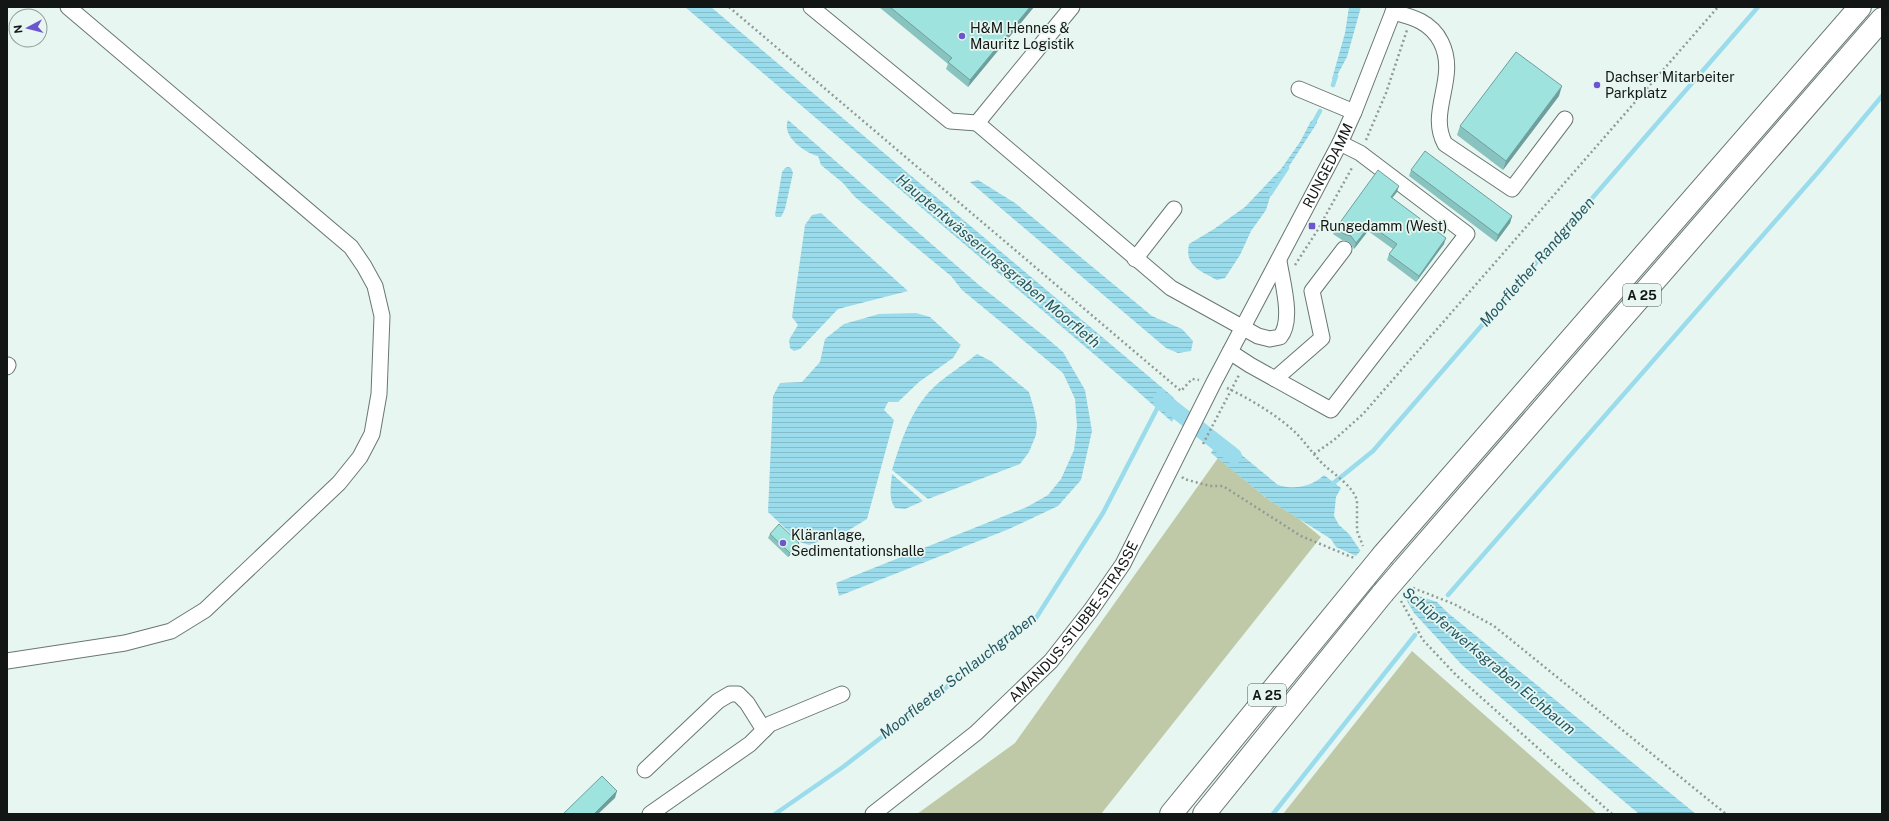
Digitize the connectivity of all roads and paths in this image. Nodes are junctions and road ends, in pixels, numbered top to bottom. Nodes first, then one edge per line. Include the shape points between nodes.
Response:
1 (68, 7) edge
2 (729, 7) edge
3 (812, 7) edge
4 (1072, 7) edge
5 (1718, 7) edge
6 (1860, 7) edge
7 (1394, 10) edge
8 (1882, 19) edge
9 (1299, 89) dead end
10 (1354, 112) junction
11 (1565, 119) dead end
12 (977, 123) junction
13 (1340, 143) junction
14 (1174, 209) dead end
15 (1344, 249) dead end
16 (1135, 259) junction
17 (1279, 261) junction
18 (1244, 327) junction
19 (1230, 352) junction
20 (1246, 362) junction
21 (1274, 379) junction
22 (1214, 382) junction
23 (1231, 390) junction
24 (1203, 444) dead end
25 (1314, 454) junction
26 (1172, 467) junction
27 (1363, 546) dead end
28 (1354, 558) dead end
29 (1407, 580) junction
30 (1392, 597) junction
31 (7, 661) edge
32 (842, 694) dead end
33 (764, 730) junction
34 (644, 770) dead end
35 (650, 814) edge
36 (873, 814) edge
37 (1170, 814) edge
38 (1204, 814) edge
39 (1612, 814) edge
40 (1726, 814) edge

1 - 31 street via 351,247 375,286 382,316 379,394 372,434 360,457 339,483 205,610 171,631 125,643
2 - 22 path via 1181,390 1192,380
3 - 12 street via 950,121
4 - 12 street
5 - 25 path via 1363,414
6 - 37 highway, A 25, bridge via 1383,555
7 - 10 street, RUNGEDAMM
7 - 11 street via 1426,23 1438,36 1446,53 1448,74 1439,121 1439,134 1445,144 1512,189
8 - 29 highway, A 25
9 - 10 street
10 - 13 street, RUNGEDAMM
12 - 16 street
13 - 17 street, RUNGEDAMM
13 - 21 street via 1360,153 1467,234 1331,410
14 - 16 street
15 - 21 street via 1312,291 1322,338
16 - 18 street via 1171,288
17 - 18 street, RUNGEDAMM
17 - 18 street via 1287,313 1284,332 1278,338 1267,339
18 - 19 street, RUNGEDAMM
19 - 20 street
19 - 22 street, RUNGEDAMM
20 - 21 street
20 - 23 path
22 - 23 path
22 - 26 street, AMANDUS-STUBBE-STRASSE
23 - 24 path
23 - 25 path via 1296,433
25 - 27 path via 1356,497 1357,531
26 - 28 path via 1184,479 1210,486 1223,486 1301,536
26 - 36 street, AMANDUS-STUBBE-STRASSE via 1123,564 1051,661 976,733
29 - 30 highway, A 25, bridge
29 - 40 path via 1494,626
30 - 38 highway, A 25
30 - 39 path via 1423,640 1456,675
32 - 33 street via 770,724
33 - 34 street via 743,699 738,694 730,694 718,701
33 - 35 street via 750,744

